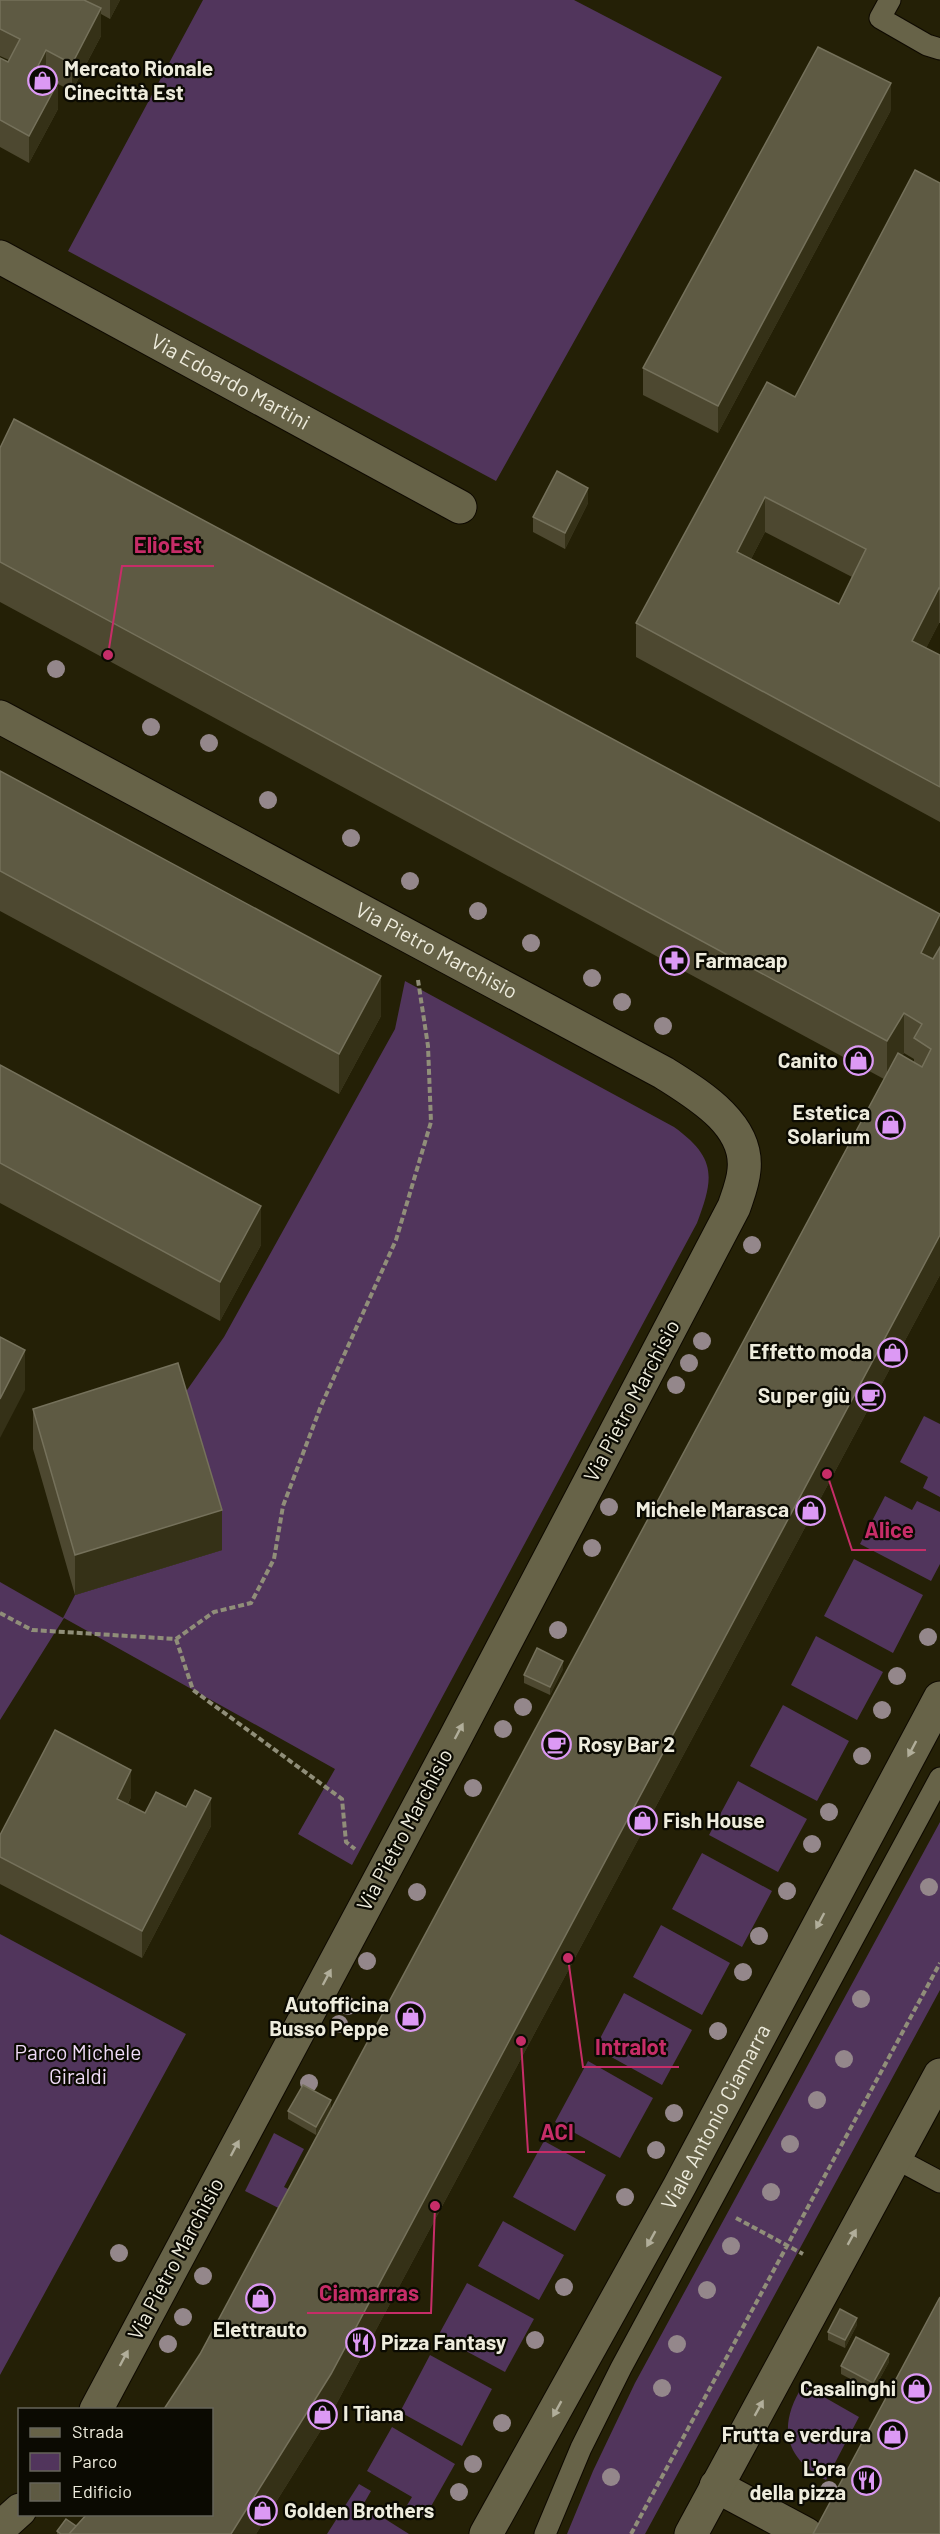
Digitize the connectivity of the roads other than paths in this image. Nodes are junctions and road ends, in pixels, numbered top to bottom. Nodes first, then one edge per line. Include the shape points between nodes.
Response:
1 (890, 0) edge
2 (940, 49) edge
3 (0, 257) edge
4 (460, 507) dead end
5 (0, 717) edge
6 (940, 1698) edge
7 (940, 1778) edge
8 (940, 2075) edge
9 (895, 2158) junction
10 (940, 2182) edge
11 (97, 2408) edge
12 (716, 2486) junction
13 (18, 2512) edge
14 (0, 2528) edge
15 (486, 2534) edge
16 (545, 2534) edge
17 (691, 2534) edge
18 (806, 2534) edge

1 - 2 lane via 880,18
3 - 4 street, Via Edoardo Martini
11 -> 5 street, Via Pietro Marchisio via 734,1207 744,1168 738,1140 717,1111 638,1058
6 -> 15 street, Viale Antonio Ciamarra via 679,2187
7 - 16 lane, Viale Antonio Ciamarra via 616,2377
8 - 9 street
9 - 10 lane
12 -> 9 street
12 - 17 street
12 - 18 street
13 - 14 street

